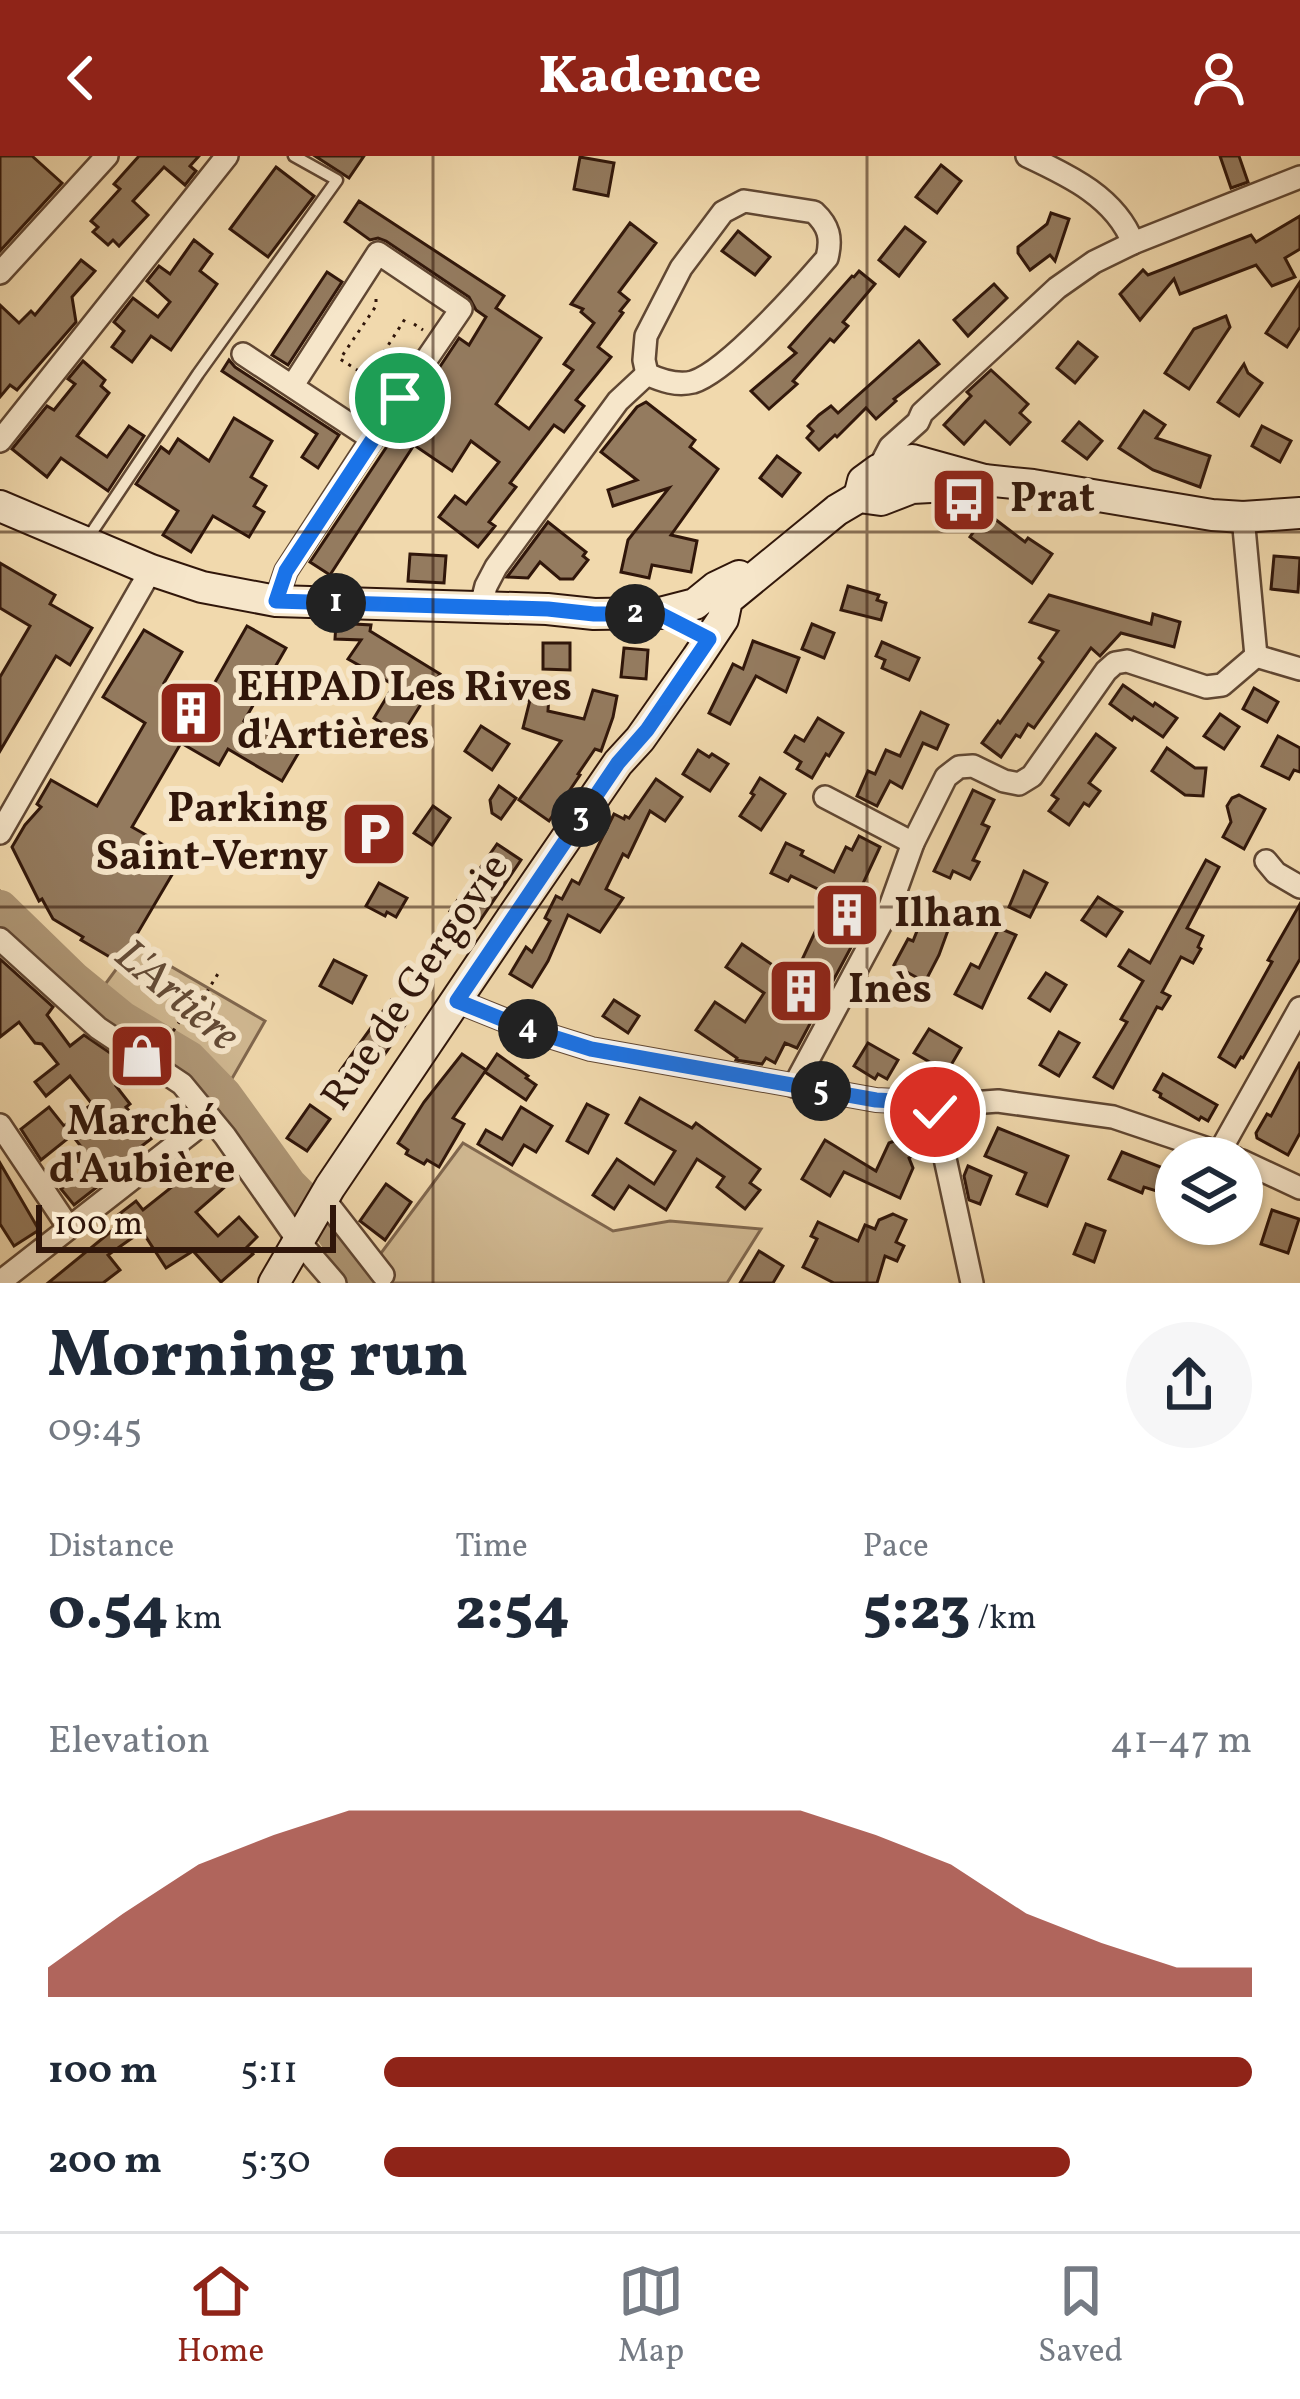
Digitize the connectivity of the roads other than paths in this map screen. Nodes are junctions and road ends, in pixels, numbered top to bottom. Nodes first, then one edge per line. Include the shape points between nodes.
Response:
1 (106, 156) edge
2 (227, 156) edge
3 (294, 156) edge
4 (1028, 156) edge
5 (1300, 177) edge
6 (1133, 243) junction
7 (0, 273) edge
8 (244, 354) dead end
9 (647, 374) junction
10 (293, 385) junction
11 (918, 422) junction
12 (372, 439) junction
13 (0, 441) edge
14 (878, 470) junction
15 (912, 474) junction
16 (848, 504) junction
17 (0, 506) edge
18 (1300, 512) edge
19 (1243, 517) junction
20 (84, 543) junction
21 (152, 570) junction
22 (276, 601) junction
23 (480, 609) junction
24 (709, 621) junction
25 (1256, 656) junction
26 (1300, 668) edge
27 (825, 797) dead end
28 (0, 833) edge
29 (913, 843) junction
30 (1266, 861) dead end
31 (1300, 887) edge
32 (0, 939) edge
33 (457, 1001) junction
34 (1300, 1008) edge
35 (794, 1086) junction
36 (934, 1103) junction
37 (210, 1118) junction
38 (0, 1125) edge
39 (1174, 1137) edge
40 (1241, 1137) edge
41 (1263, 1171) edge
42 (1300, 1188) edge
43 (311, 1218) junction
44 (69, 1228) junction
45 (383, 1275) dead end
46 (0, 1282) edge
47 (274, 1283) edge
48 (335, 1283) edge
49 (973, 1283) edge

1 - 7 street
2 - 13 street
3 - 20 lane via 337,180
4 - 6 street via 1114,208
5 - 6 street
6 - 11 street via 1058,288
8 - 10 street
9 - 9 street via 646,336 680,268 723,212 756,201 823,220 827,257 739,349 692,382
9 - 23 street via 618,401 496,567
10 - 12 street
10 - 12 street via 378,254 461,309
11 - 14 street
11 - 15 street
12 - 22 street via 286,571
14 - 15 main road
14 - 16 main road, Rue de Gergovie
15 - 16 main road via 880,500
15 - 19 main road
16 - 24 main road, Rue de Gergovie via 763,573 753,602 737,616
17 - 20 main road
18 - 19 main road
19 - 25 street
20 - 21 main road
21 - 22 main road
21 - 28 street
22 - 23 main road
23 - 24 main road
24 - 33 main road, Rue de Gergovie via 647,730
25 - 26 street
25 - 29 street via 1222,685 1206,687 1115,663 1032,776 1019,784 958,767
27 - 29 street
29 - 35 street via 890,907
30 - 31 street
32 - 37 street via 98,1028 182,1084
33 - 35 street via 591,1049
33 - 43 main road, Rue de Gergovie
34 - 40 street
35 - 36 street
36 - 39 street via 998,1101 1119,1118
36 - 49 street
37 - 43 street
37 - 44 street
38 - 44 street
41 - 42 street
43 - 45 street
43 - 47 main road, Rue de Gergovie
43 - 48 street
44 - 46 street

